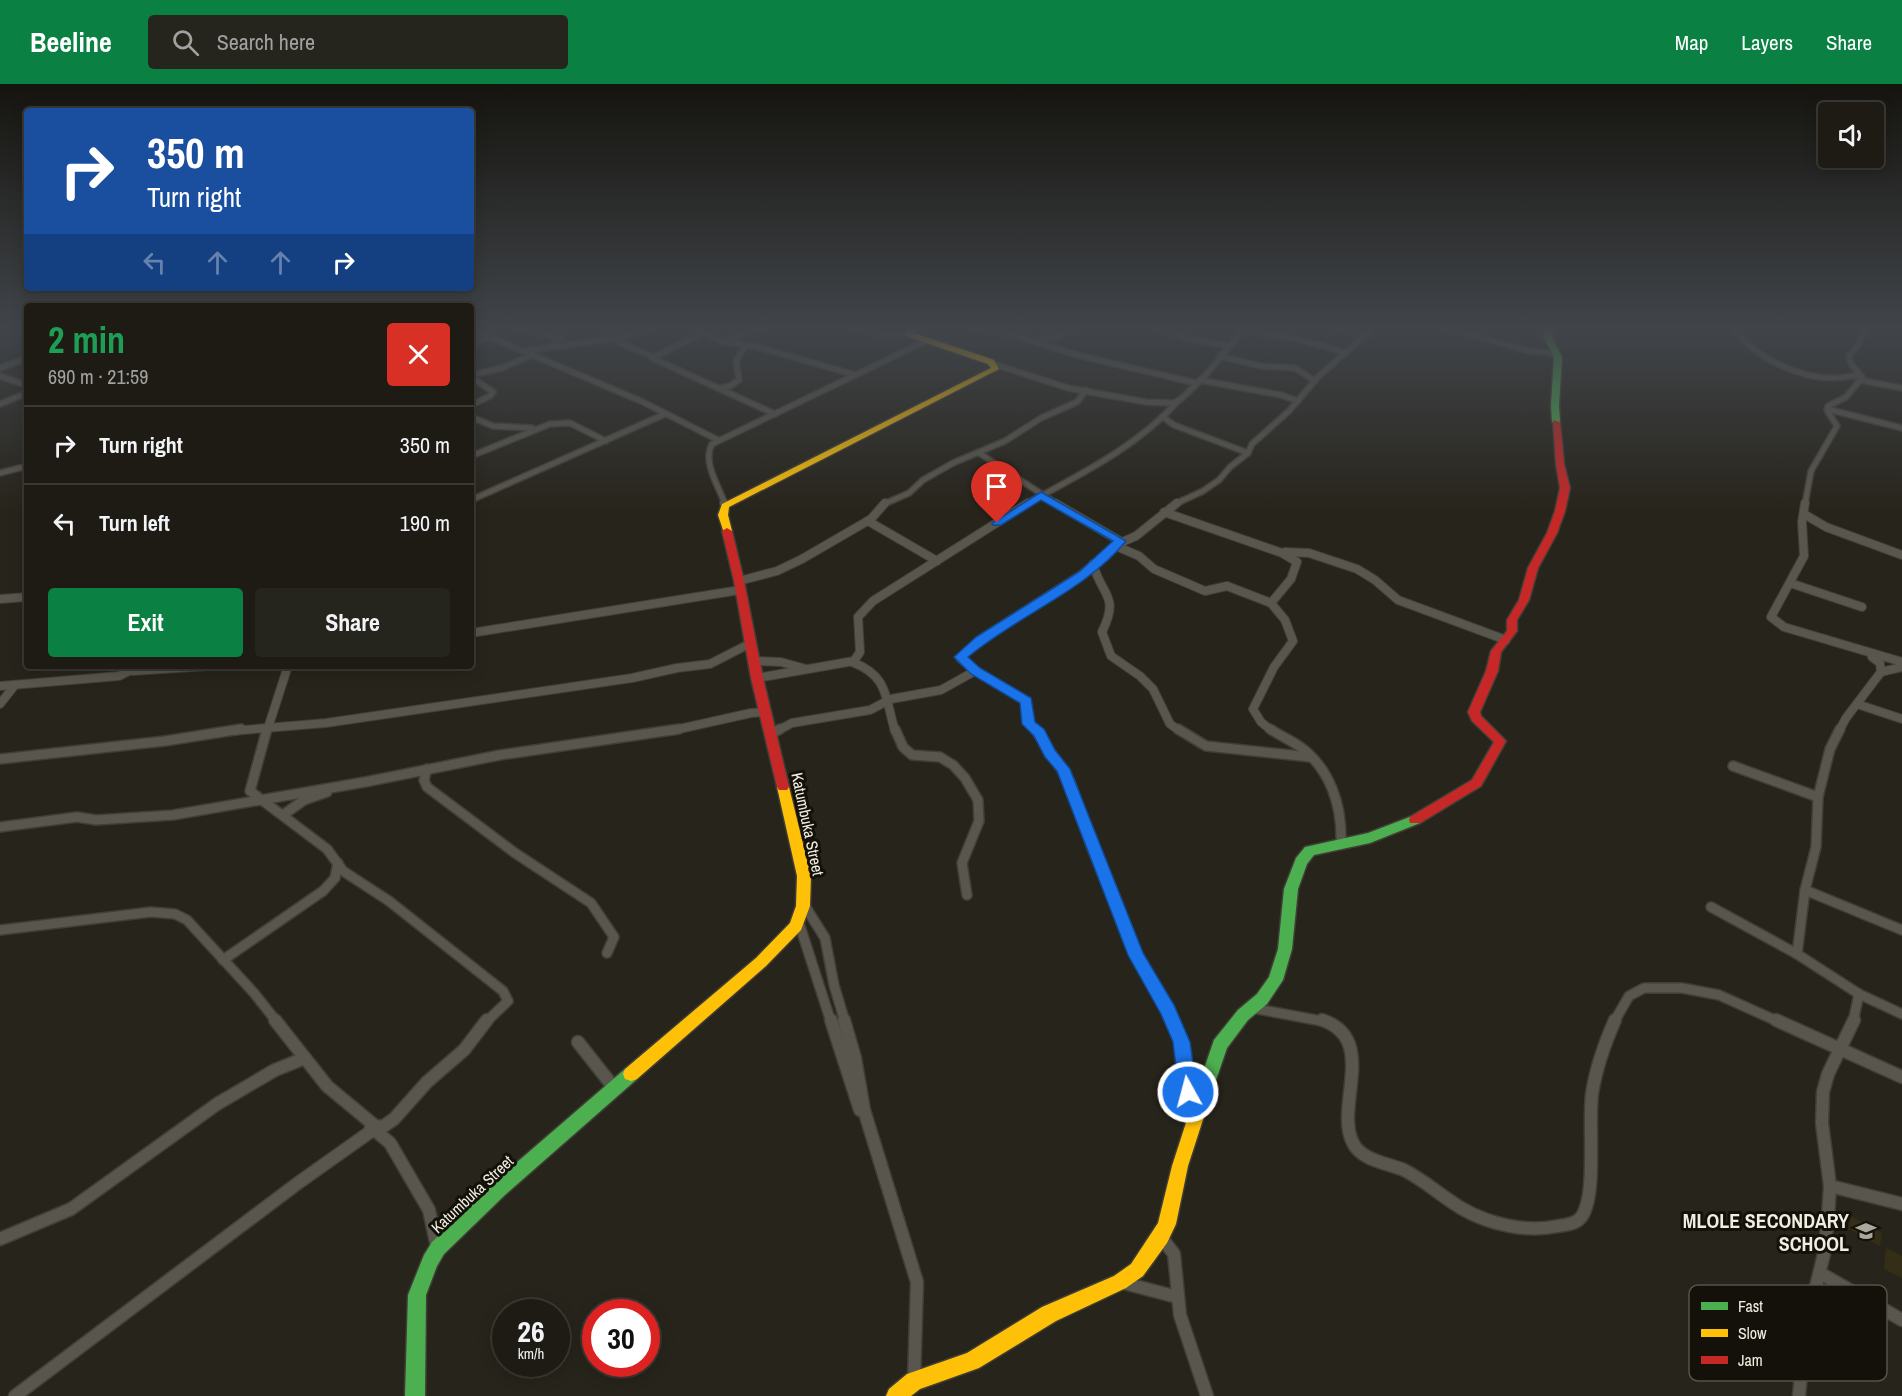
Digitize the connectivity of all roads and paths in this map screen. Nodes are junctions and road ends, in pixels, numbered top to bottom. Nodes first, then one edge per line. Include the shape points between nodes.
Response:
1 (491, 389) edge
2 (613, 389) edge
3 (723, 389) edge
4 (827, 389) edge
5 (955, 389) edge
6 (1081, 389) edge
7 (1190, 389) edge
8 (1244, 389) edge
9 (1308, 389) edge
10 (1556, 389) edge
11 (1852, 389) edge
12 (1086, 390) junction
13 (24, 394) edge
14 (1178, 401) junction
15 (1298, 401) junction
16 (0, 404) edge
17 (474, 404) edge
18 (1827, 408) junction
19 (665, 414) junction
20 (776, 414) junction
21 (1163, 417) junction
22 (474, 418) edge
23 (536, 428) junction
24 (1902, 428) edge
25 (718, 440) junction
26 (606, 441) junction
27 (979, 453) junction
28 (1248, 453) junction
29 (474, 455) edge
30 (24, 467) edge
31 (0, 473) edge
32 (1041, 495) junction
33 (474, 499) edge
34 (725, 506) junction
35 (1164, 512) junction
36 (1804, 514) junction
37 (868, 520) junction
38 (1118, 545) junction
39 (1282, 552) junction
40 (1902, 555) edge
41 (937, 561) junction
42 (1093, 564) junction
43 (1790, 583) junction
44 (740, 586) junction
45 (24, 597) edge
46 (0, 599) edge
47 (1270, 603) junction
48 (1862, 607) dead end
49 (474, 632) edge
50 (1506, 640) junction
51 (751, 643) junction
52 (1863, 652) junction
53 (754, 661) junction
54 (852, 662) junction
55 (1902, 665) edge
56 (136, 669) edge
57 (287, 669) edge
58 (807, 669) junction
59 (975, 671) junction
60 (1881, 672) junction
61 (757, 678) junction
62 (15, 685) junction
63 (0, 686) edge
64 (889, 700) junction
65 (0, 704) edge
66 (1857, 704) junction
67 (766, 712) junction
68 (1902, 719) edge
69 (268, 727) junction
70 (771, 734) junction
71 (1310, 757) junction
72 (0, 759) edge
73 (1733, 766) dead end
74 (427, 769) junction
75 (365, 782) junction
76 (1818, 797) junction
77 (261, 800) junction
78 (283, 815) junction
79 (0, 827) edge
80 (1341, 842) junction
81 (338, 863) junction
82 (1805, 890) junction
83 (967, 895) dead end
84 (805, 906) junction
85 (1712, 908) dead end
86 (799, 923) junction
87 (0, 930) edge
88 (1902, 930) edge
89 (606, 953) dead end
90 (1797, 954) junction
91 (223, 960) junction
92 (1859, 994) junction
93 (1252, 1008) junction
94 (1902, 1014) edge
95 (578, 1042) dead end
96 (1841, 1049) junction
97 (305, 1058) junction
98 (1902, 1077) edge
99 (615, 1089) junction
100 (1193, 1123) junction
101 (371, 1126) junction
102 (1830, 1186) junction
103 (1902, 1204) edge
104 (1161, 1237) junction
105 (0, 1239) edge
106 (438, 1248) junction
107 (1820, 1273) junction
108 (1120, 1282) junction
109 (1817, 1285) edge
110 (1841, 1285) edge
111 (1178, 1297) junction
112 (1887, 1311) edge
113 (1902, 1320) edge
114 (914, 1381) junction
115 (1800, 1381) edge
116 (411, 1394) edge
117 (15, 1396) edge
118 (896, 1396) edge
119 (1207, 1396) edge
120 (1798, 1396) edge

1 - 17 street via 492,395
2 - 19 street
3 - 20 street
4 - 20 street
5 - 34 street
6 - 12 street
7 - 14 street
8 - 15 street
9 - 15 street
10 - 50 street via 1565,488 1560,511
11 - 18 street
12 - 14 street via 1146,402
12 - 27 street via 1077,402
13 - 16 street
14 - 21 street
15 - 28 street via 1252,444
18 - 24 street
18 - 36 street via 1837,426 1811,471
19 - 25 street
19 - 26 street
20 - 25 street
21 - 28 street via 1174,425
21 - 32 street via 1105,460
22 - 23 street via 493,426
23 - 26 street via 568,423
23 - 29 street
25 - 34 street via 707,454
26 - 33 street
27 - 32 street
27 - 37 street via 923,480 907,495 886,502
28 - 35 street via 1219,480
30 - 31 street
32 - 38 street via 1118,538
32 - 41 street
34 - 44 street, Katumbuka Street via 723,515
35 - 38 street
35 - 39 street
36 - 40 street via 1826,527
36 - 43 street via 1804,556
37 - 41 street
37 - 44 street via 787,567
38 - 42 street
38 - 47 street via 1154,569 1205,591 1227,586
39 - 47 street via 1297,562 1296,568
39 - 50 street via 1309,553 1357,568 1404,603
41 - 54 street via 859,614 856,624 860,652
42 - 59 street via 1073,582 963,653 961,660
42 - 71 street via 1112,604 1102,632 1109,653 1150,685 1170,724 1206,746
43 - 48 street
43 - 52 street via 1771,617 1775,622
44 - 49 street
44 - 51 street, Katumbuka Street
45 - 46 street
47 - 71 street via 1279,610 1293,641 1274,667 1253,709 1263,725 1299,745
50 - 80 street via 1496,651 1492,671 1474,712 1500,741 1477,783 1411,824 1370,838
51 - 53 street, Katumbuka Street
51 - 69 street via 710,664 632,678 326,723
52 - 55 street
52 - 60 street via 1880,663
53 - 58 street via 781,662
53 - 61 street, Katumbuka Street
54 - 58 street
54 - 64 street via 873,672
55 - 60 street
56 - 62 street via 119,676
57 - 69 street
58 - 61 street
59 - 64 street via 941,690
59 - 100 street via 1027,702 1029,724 1070,782 1136,955 1168,1010 1181,1042
60 - 66 street
61 - 67 street, Katumbuka Street
62 - 63 street
62 - 65 street
64 - 70 street via 870,710 792,723
64 - 83 street via 894,731 908,754 945,759 978,800 981,815 963,863
66 - 68 street
66 - 76 street via 1830,749
67 - 70 street, Katumbuka Street
67 - 74 street
69 - 72 street
69 - 77 street via 250,788
70 - 84 street, Katumbuka Street via 804,876
71 - 80 street via 1323,771 1339,804
73 - 76 street
74 - 75 street
74 - 89 street via 427,787 597,908 614,937
75 - 77 street
75 - 78 street via 316,795
76 - 82 street via 1816,847
77 - 78 street
77 - 79 street via 173,815 96,820 77,817
78 - 81 street via 327,849
80 - 93 street via 1310,851 1301,862 1291,889 1281,967 1266,995
81 - 91 street via 335,878 323,891
81 - 101 street via 343,871 458,954 508,999 483,1023 464,1050 427,1082 394,1119 384,1126
82 - 88 street
82 - 90 street
84 - 86 street, Katumbuka Street
84 - 114 street via 825,939 864,1110 917,1282
85 - 90 street
86 - 99 street, Katumbuka Street
86 - 114 street via 915,1281
87 - 91 street via 170,912 187,921
90 - 92 street
91 - 97 street
92 - 94 street
92 - 96 street via 1853,1023
93 - 96 street via 1327,1022 1347,1036 1351,1061 1348,1127 1358,1150 1405,1171 1463,1209 1525,1228 1569,1224 1584,1214 1589,1189 1590,1112 1597,1067 1622,1005 1638,991 1651,986 1708,992
93 - 100 street via 1220,1045
95 - 99 street
96 - 98 street
96 - 102 street via 1828,1074 1822,1100
97 - 101 street via 327,1086 374,1125
97 - 105 street via 275,1069 239,1091 77,1205
99 - 106 street, Katumbuka Street via 500,1188
100 - 104 street
101 - 106 street via 390,1143 429,1210
101 - 117 street via 370,1132
102 - 103 street
102 - 107 street
104 - 108 street via 1137,1270
104 - 111 street via 1174,1254
106 - 116 street, Katumbuka Street via 417,1295
107 - 109 street
107 - 110 street
108 - 111 street
108 - 114 street via 1049,1314 972,1361
111 - 119 street via 1185,1336
112 - 113 street
114 - 118 street
115 - 120 street

